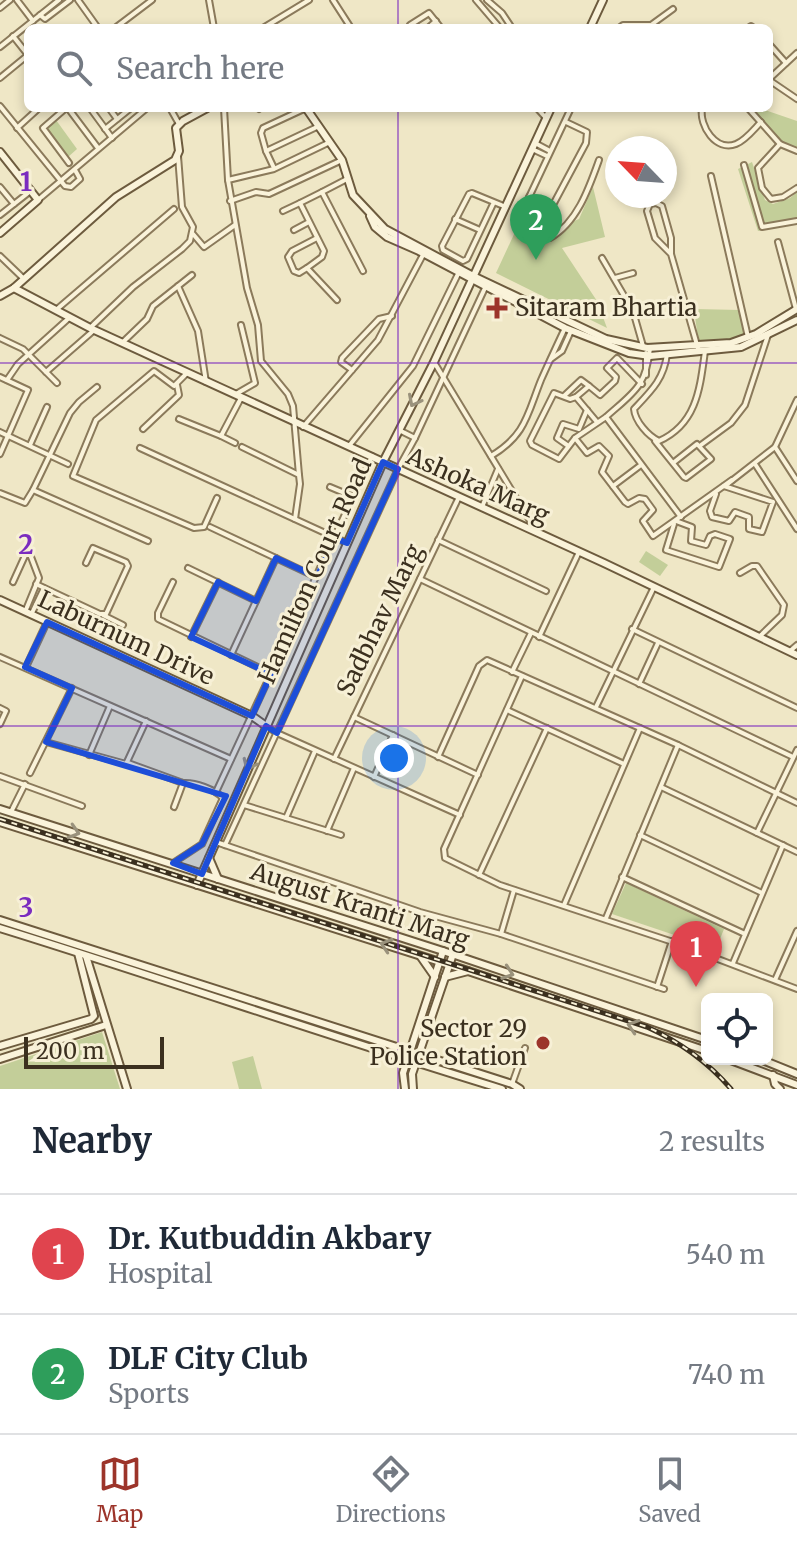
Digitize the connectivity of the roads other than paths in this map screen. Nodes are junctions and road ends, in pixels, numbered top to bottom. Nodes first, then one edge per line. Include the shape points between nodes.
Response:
1 (10, 0) edge
2 (17, 0) edge
3 (59, 0) edge
4 (70, 0) edge
5 (78, 0) edge
6 (138, 0) edge
7 (152, 0) edge
8 (309, 0) edge
9 (333, 0) edge
10 (476, 0) edge
11 (487, 0) edge
12 (603, 0) edge
13 (211, 1) edge
14 (143, 7) junction
15 (0, 8) edge
16 (673, 9) dead end
17 (40, 15) junction
18 (436, 21) junction
19 (31, 24) edge
20 (95, 24) edge
21 (120, 24) edge
22 (214, 24) edge
23 (270, 24) edge
24 (348, 24) edge
25 (411, 24) edge
26 (433, 24) edge
27 (438, 24) edge
28 (497, 24) edge
29 (509, 24) edge
30 (592, 24) edge
31 (652, 24) edge
32 (24, 29) edge
33 (13, 36) junction
34 (0, 47) edge
35 (773, 48) edge
36 (24, 50) edge
37 (797, 53) edge
38 (24, 58) edge
39 (786, 63) junction
40 (773, 75) edge
41 (0, 78) edge
42 (773, 82) edge
43 (797, 99) edge
44 (0, 106) edge
45 (35, 112) edge
46 (62, 112) edge
47 (70, 112) edge
48 (93, 112) edge
49 (112, 112) edge
50 (126, 112) edge
51 (142, 112) edge
52 (172, 112) edge
53 (200, 112) edge
54 (224, 112) edge
55 (297, 112) edge
56 (309, 112) edge
57 (541, 112) edge
58 (549, 112) edge
59 (569, 112) edge
60 (702, 112) edge
61 (752, 112) edge
62 (546, 118) junction
63 (117, 119) junction
64 (565, 121) junction
65 (761, 122) junction
66 (179, 124) junction
67 (319, 126) junction
68 (17, 128) junction
69 (105, 129) junction
70 (112, 138) junction
71 (330, 142) junction
72 (780, 144) junction
73 (533, 146) junction
74 (98, 148) junction
75 (266, 151) junction
76 (796, 151) edge
77 (0, 152) edge
78 (548, 154) junction
79 (178, 155) junction
80 (797, 159) edge
81 (342, 160) junction
82 (599, 160) dead end
83 (69, 163) dead end
84 (744, 165) dead end
85 (274, 169) junction
86 (75, 170) junction
87 (711, 176) dead end
88 (347, 179) junction
89 (228, 180) junction
90 (62, 181) junction
91 (0, 187) edge
92 (797, 188) edge
93 (322, 192) junction
94 (28, 193) dead end
95 (529, 197) junction
96 (38, 200) junction
97 (230, 201) junction
98 (494, 202) junction
99 (300, 203) junction
100 (14, 204) junction
101 (506, 207) junction
102 (174, 209) dead end
103 (283, 211) dead end
104 (0, 215) edge
105 (370, 215) junction
106 (455, 219) junction
107 (797, 221) edge
108 (309, 222) junction
109 (235, 225) junction
110 (294, 230) dead end
111 (480, 230) junction
112 (0, 233) edge
113 (193, 234) junction
114 (317, 238) junction
115 (778, 242) dead end
116 (424, 253) junction
117 (443, 254) junction
118 (671, 254) junction
119 (0, 256) edge
120 (602, 258) dead end
121 (307, 268) junction
122 (363, 271) dead end
123 (459, 272) junction
124 (633, 273) dead end
125 (192, 275) dead end
126 (472, 278) junction
127 (615, 278) junction
128 (24, 279) junction
129 (178, 286) junction
130 (14, 288) junction
131 (485, 288) junction
132 (0, 296) edge
133 (337, 300) dead end
134 (56, 310) junction
135 (797, 310) edge
136 (392, 316) junction
137 (69, 318) junction
138 (797, 320) edge
139 (241, 325) dead end
140 (92, 329) junction
141 (568, 329) junction
142 (768, 335) junction
143 (748, 337) junction
144 (0, 338) edge
145 (122, 343) junction
146 (701, 350) junction
147 (647, 351) junction
148 (29, 354) junction
149 (667, 354) junction
150 (434, 362) junction
151 (352, 370) junction
152 (46, 372) junction
153 (187, 373) junction
154 (0, 377) edge
155 (443, 378) junction
156 (7, 380) junction
157 (206, 382) junction
158 (57, 383) dead end
159 (642, 384) junction
160 (177, 385) junction
161 (589, 386) junction
162 (97, 387) dead end
163 (238, 396) junction
164 (564, 396) junction
165 (576, 397) junction
166 (797, 400) edge
167 (47, 407) dead end
168 (587, 410) junction
169 (606, 417) junction
170 (179, 419) dead end
171 (597, 422) junction
172 (294, 423) junction
173 (303, 427) junction
174 (143, 429) dead end
175 (399, 430) junction
176 (0, 432) edge
177 (9, 435) junction
178 (221, 436) junction
179 (415, 438) junction
180 (575, 438) junction
181 (654, 439) junction
182 (235, 443) dead end
183 (30, 445) junction
184 (567, 445) junction
185 (349, 446) junction
186 (701, 446) junction
187 (242, 447) dead end
188 (775, 447) junction
189 (140, 448) dead end
190 (0, 454) edge
191 (50, 455) junction
192 (372, 456) junction
193 (491, 456) junction
194 (383, 462) junction
195 (673, 463) junction
196 (68, 464) dead end
197 (755, 464) junction
198 (641, 465) junction
199 (398, 469) junction
200 (498, 469) junction
201 (299, 475) junction
202 (797, 481) edge
203 (613, 486) junction
204 (724, 486) junction
205 (330, 487) dead end
206 (33, 490) junction
207 (717, 492) junction
208 (0, 493) edge
209 (354, 497) junction
210 (459, 497) junction
211 (217, 498) dead end
212 (482, 507) junction
213 (681, 517) junction
214 (295, 519) junction
215 (675, 522) junction
216 (210, 527) dead end
217 (797, 529) edge
218 (540, 534) junction
219 (335, 538) junction
220 (438, 540) junction
221 (148, 541) dead end
222 (347, 543) junction
223 (579, 551) junction
224 (276, 558) junction
225 (86, 563) dead end
226 (188, 568) dead end
227 (740, 573) dead end
228 (317, 577) junction
229 (420, 579) junction
230 (13, 582) dead end
231 (173, 582) dead end
232 (218, 582) junction
233 (36, 584) junction
234 (654, 587) junction
235 (44, 588) junction
236 (546, 591) dead end
237 (0, 600) edge
238 (256, 601) junction
239 (28, 613) junction
240 (103, 615) junction
241 (47, 622) junction
242 (123, 625) dead end
243 (632, 629) junction
244 (531, 633) junction
245 (191, 637) junction
246 (539, 637) junction
247 (759, 637) junction
248 (659, 642) junction
249 (797, 645) edge
250 (793, 653) edge
251 (231, 655) junction
252 (2, 658) edge
253 (25, 667) junction
254 (0, 669) edge
255 (512, 672) junction
256 (612, 672) junction
257 (272, 674) junction
258 (522, 676) junction
259 (639, 684) junction
260 (72, 688) junction
261 (110, 705) junction
262 (0, 708) edge
263 (596, 708) junction
264 (797, 708) edge
265 (507, 710) junction
266 (252, 716) junction
267 (354, 717) junction
268 (146, 721) junction
269 (0, 724) edge
270 (266, 726) junction
271 (547, 728) junction
272 (640, 728) junction
273 (277, 733) junction
274 (393, 735) junction
275 (46, 742) junction
276 (678, 745) junction
277 (797, 750) edge
278 (315, 751) junction
279 (89, 755) junction
280 (438, 757) junction
281 (793, 757) junction
282 (231, 759) junction
283 (334, 759) junction
284 (128, 763) junction
285 (624, 764) junction
286 (354, 768) junction
287 (30, 773) dead end
288 (478, 775) junction
289 (0, 776) edge
290 (374, 777) junction
291 (183, 783) junction
292 (25, 784) junction
293 (661, 787) junction
294 (216, 792) junction
295 (776, 793) junction
296 (797, 803) edge
297 (244, 805) junction
298 (82, 806) dead end
299 (174, 807) dead end
300 (0, 809) edge
301 (11, 812) junction
302 (460, 815) junction
303 (286, 818) junction
304 (0, 822) edge
305 (327, 831) junction
306 (757, 833) junction
307 (341, 835) dead end
308 (640, 835) junction
309 (216, 842) junction
310 (225, 845) junction
311 (783, 845) junction
312 (797, 852) edge
313 (209, 858) junction
314 (173, 863) junction
315 (202, 874) junction
316 (479, 875) junction
317 (622, 877) junction
318 (218, 879) junction
319 (197, 885) junction
320 (514, 890) junction
321 (762, 893) junction
322 (564, 905) junction
323 (606, 918) junction
324 (0, 920) edge
325 (0, 928) edge
326 (797, 931) edge
327 (501, 934) junction
328 (745, 934) junction
329 (672, 941) junction
330 (443, 951) junction
331 (78, 953) junction
332 (453, 954) junction
333 (419, 955) junction
334 (86, 956) junction
335 (440, 962) junction
336 (733, 963) junction
337 (449, 965) junction
338 (468, 971) junction
339 (435, 977) junction
340 (445, 977) junction
341 (775, 980) junction
342 (657, 987) junction
343 (664, 989) dead end
344 (797, 989) edge
345 (106, 1025) junction
346 (701, 1038) edge
347 (0, 1046) edge
348 (525, 1048) dead end
349 (701, 1049) edge
350 (413, 1058) junction
351 (0, 1059) edge
352 (773, 1064) edge
353 (745, 1065) edge
354 (797, 1074) edge
355 (773, 1075) junction
356 (797, 1085) edge
357 (516, 1087) edge
358 (127, 1089) edge
359 (405, 1089) edge
360 (413, 1089) edge
361 (502, 1089) edge
362 (780, 1089) edge

1 - 15 street
2 - 19 street
3 - 17 street
4 - 17 street via 45,19
5 - 20 street
6 - 14 street
7 - 14 street
8 - 23 street
9 - 24 street
10 - 28 street
11 - 29 street
12 - 30 street
13 - 22 street
14 - 21 street
16 - 31 street
17 - 19 street
18 - 25 street via 426,13
18 - 26 street
18 - 27 street
32 - 33 street
33 - 34 street
33 - 36 street
35 - 39 street
37 - 39 street
38 - 41 street
39 - 40 street
42 - 43 street
44 - 68 street
45 - 68 street
46 - 83 street via 43,128
47 - 74 street
48 - 69 street
49 - 63 street
50 - 63 street
51 - 70 street
52 - 66 street
53 - 66 street
54 - 89 street
55 - 75 street via 263,128
56 - 67 street
57 - 62 street
58 - 62 street, Hamilton Court Road
59 - 64 street
60 - 65 street via 706,129 722,145 740,143
61 - 65 street
62 - 73 street, Hamilton Court Road
63 - 69 street
64 - 78 street
64 - 95 street via 587,132 586,143 554,203
65 - 72 street
66 - 79 street
67 - 71 street
67 - 75 street
68 - 90 street
69 - 70 street
70 - 74 street
71 - 81 street
71 - 85 street
72 - 76 street
72 - 92 street via 758,168 762,188 771,199
73 - 78 street
73 - 101 street, Hamilton Court Road
74 - 86 street
75 - 85 street
76 - 80 street
77 - 96 street
78 - 95 street
79 - 113 street via 182,207
79 - 128 street via 116,197
81 - 88 street
81 - 97 street via 269,194 256,192
82 - 95 street via 572,218 550,238 521,224
84 - 107 street via 762,227
85 - 89 street
86 - 90 street
86 - 90 street via 79,181 68,188
87 - 143 street
88 - 93 street
88 - 105 street
89 - 97 street
90 - 96 street
91 - 100 street
93 - 99 street
93 - 122 street
94 - 100 street
96 - 112 street
97 - 109 street
98 - 101 street
98 - 106 street via 469,194
98 - 111 street
99 - 103 street
99 - 108 street
100 - 104 street
101 - 126 street, Hamilton Court Road
102 - 134 street
105 - 116 street via 381,234
105 - 117 street via 385,229
106 - 111 street
106 - 117 street
108 - 110 street
108 - 114 street
109 - 113 street via 204,247
109 - 172 street via 261,361 292,400
111 - 117 street via 465,261
113 - 140 street
114 - 121 street via 323,254
114 - 121 street via 289,255 297,273
115 - 135 street
116 - 123 street
116 - 136 street
117 - 126 street
118 - 118 street via 652,233 650,204 662,206
118 - 146 street
119 - 128 street
120 - 127 street
121 - 133 street
123 - 126 street
123 - 185 street via 410,371
124 - 127 street
125 - 129 street
126 - 131 street
126 - 147 street via 606,339
126 - 150 street, Hamilton Court Road
127 - 147 street
128 - 130 street
129 - 145 street
129 - 157 street via 198,331
130 - 132 street
130 - 134 street, Ashoka Marg
131 - 141 street
131 - 155 street
134 - 137 street, Ashoka Marg
135 - 143 street
136 - 151 street
136 - 151 street via 379,319 342,358
137 - 140 street, Ashoka Marg
137 - 148 street
138 - 142 street
139 - 163 street via 255,383
140 - 145 street, Ashoka Marg
140 - 152 street
141 - 147 street via 609,347
141 - 193 street via 526,422
142 - 146 street via 741,347
142 - 186 street via 739,415
143 - 146 street
144 - 148 street
145 - 153 street, Ashoka Marg
146 - 147 street
146 - 149 street
146 - 181 street via 699,396 689,417 663,440
147 - 149 street
147 - 159 street
148 - 152 street
148 - 156 street
149 - 181 street via 659,383 634,409 634,417
150 - 155 street
150 -> 175 street, Hamilton Court Road
151 - 173 street
152 - 158 street
153 - 157 street, Ashoka Marg
153 - 160 street
154 - 156 street
155 - 179 street
155 - 193 street
156 - 177 street via 28,390
157 - 163 street, Ashoka Marg
159 - 161 street via 618,358 607,368 616,379 608,388 599,396
159 - 169 street
160 - 174 street via 179,395
160 - 211 street via 154,371 101,415 73,476 194,528 204,527
161 - 164 street via 581,380
161 - 165 street
162 - 191 street via 74,408
163 - 172 street, Ashoka Marg
163 - 178 street
164 - 165 street
164 - 184 street via 552,395 530,441 559,459
165 - 168 street
166 - 188 street
167 - 183 street
168 - 171 street
168 - 184 street via 579,429 563,424 557,438
169 - 171 street
169 - 198 street
170 - 178 street
171 - 180 street
172 - 173 street, Ashoka Marg
172 - 201 street
173 - 185 street, Ashoka Marg
175 - 179 street
175 - 194 street, Hamilton Court Road
176 - 177 street
177 - 183 street
177 - 190 street
178 - 182 street
179 - 199 street
180 - 184 street
180 - 203 street via 587,453 599,446 609,456 602,468
181 - 195 street
183 - 191 street
185 - 192 street, Ashoka Marg
186 - 195 street
186 - 195 street via 711,460 686,478
187 - 201 street
188 - 197 street
188 - 202 street
189 - 214 street
191 - 196 street
191 - 206 street
192 - 194 street, Ashoka Marg
192 - 209 street
193 - 200 street
194 - 199 street, Ashoka Marg
194 - 222 street, Hamilton Court Road
197 - 204 street
197 - 217 street
198 - 203 street
198 - 213 street
199 - 210 street, Ashoka Marg
199 - 273 street
200 - 212 street
200 - 218 street
201 - 214 street
203 - 215 street via 628,504 645,499 653,510 643,525 653,536
204 - 207 street
204 - 207 street via 773,502 762,532 749,529 749,517 735,512 729,521 712,517
205 - 209 street
206 - 208 street via 25,503
206 - 221 street
207 - 213 street
209 - 219 street
210 - 212 street, Ashoka Marg
210 - 220 street, Sadbhav Marg
212 - 218 street, Ashoka Marg
213 - 215 street
214 - 219 street
215 - 215 street via 692,527 691,541 706,545 712,534 730,539 719,567 666,550
216 - 224 street
218 - 223 street, Ashoka Marg
219 - 222 street
219 - 228 street
220 - 229 street, Sadbhav Marg
220 - 236 street
222 - 270 street, Hamilton Court Road
223 - 234 street, Ashoka Marg
223 - 246 street
224 - 228 street
224 - 238 street
225 - 240 street via 93,548 128,566
226 - 232 street
227 - 247 street via 757,566 784,605 782,615
228 - 257 street
229 - 244 street
229 - 267 street, Sadbhav Marg
230 - 233 street via 28,549 39,578
231 - 245 street via 158,619
232 - 238 street
232 - 245 street
233 - 235 street
233 - 239 street
234 - 243 street
234 - 247 street, Ashoka Marg
235 - 239 street
235 - 240 street
237 - 239 street, Laburnum Drive
238 - 251 street
239 - 241 street, Laburnum Drive
240 - 242 street
241 - 253 street
241 - 266 street, Laburnum Drive
243 - 248 street
243 - 256 street
244 - 246 street
244 - 255 street
245 - 251 street
246 - 256 street
247 - 250 street, Ashoka Marg
248 - 259 street
248 - 264 street
249 - 250 street
251 - 257 street
252 - 253 street
252 - 254 street
253 - 260 street
255 - 258 street
255 - 280 street via 482,662
256 - 259 street
256 - 263 street
257 - 266 street
258 - 263 street
258 - 265 street
259 - 281 street
260 - 261 street
260 - 275 street
261 - 268 street
261 - 279 street
262 - 269 street via 6,711
263 - 272 street
265 - 271 street
265 - 288 street
266 - 270 street, Laburnum Drive
266 - 282 street
267 - 274 street
267 - 283 street, Sadbhav Marg
268 - 282 street
268 - 284 street
270 - 273 street, Laburnum Drive
270 -> 309 street, Hamilton Court Road
271 - 285 street
271 - 316 street
272 - 276 street
272 - 285 street
273 - 278 street, Laburnum Drive
273 - 297 street
274 - 280 street
274 - 290 street
275 - 279 street
275 - 287 street
276 - 293 street
276 - 295 street
277 - 281 street
278 - 283 street, Laburnum Drive
278 - 303 street
279 - 284 street
280 - 288 street
281 - 295 street
282 - 294 street
283 - 286 street, Laburnum Drive
284 - 291 street
285 - 322 street
286 - 290 street, Laburnum Drive
286 - 305 street
288 - 302 street
289 - 292 street
290 - 302 street, Laburnum Drive
291 - 294 street
291 - 299 street
292 - 298 street
292 - 301 street
293 - 306 street
293 - 308 street
294 - 314 street via 223,802 202,844
295 - 296 street
295 - 306 street
297 - 303 street
297 - 310 street
300 - 301 street, August Kranti Marg
301 -> 314 street, August Kranti Marg
302 - 316 street via 443,854
303 - 305 street
304 - 319 street, August Kranti Marg
305 - 307 street
306 - 311 street
308 - 317 street
308 - 321 street
309 - 310 street
309 - 313 street, Hamilton Court Road
310 - 327 street
311 - 312 street
311 - 321 street
313 - 315 street, Hamilton Court Road
313 - 318 street
314 - 315 street, August Kranti Marg
315 - 318 street, August Kranti Marg
315 - 319 street, Hamilton Court Road
316 - 320 street
317 - 323 street
317 - 328 street
318 - 330 street, August Kranti Marg
333 -> 319 street, August Kranti Marg
320 - 322 street
320 - 327 street
321 - 328 street
322 - 323 street
323 - 329 street
324 - 350 street
325 - 331 street
326 - 341 street
327 - 342 street
328 - 336 street
329 - 336 street
329 - 342 street
330 - 332 street, August Kranti Marg
330 - 335 street
331 - 334 street
331 - 347 street via 94,1016
332 - 337 street
332 -> 346 street, August Kranti Marg
333 - 335 street, August Kranti Marg
333 - 339 street
334 - 345 street
334 - 350 street
335 - 337 street, August Kranti Marg
335 - 339 street
336 - 341 street
337 - 338 street, August Kranti Marg
337 - 340 street
338 - 340 street
349 -> 338 street, August Kranti Marg
339 - 350 street
340 - 350 street
341 - 344 street
342 - 343 street
345 - 351 street
345 - 358 street
348 - 357 street
350 - 357 street
350 - 359 street via 403,1073
350 - 360 street
350 - 361 street
352 - 354 street
353 - 355 street
355 - 356 street
355 - 362 street

